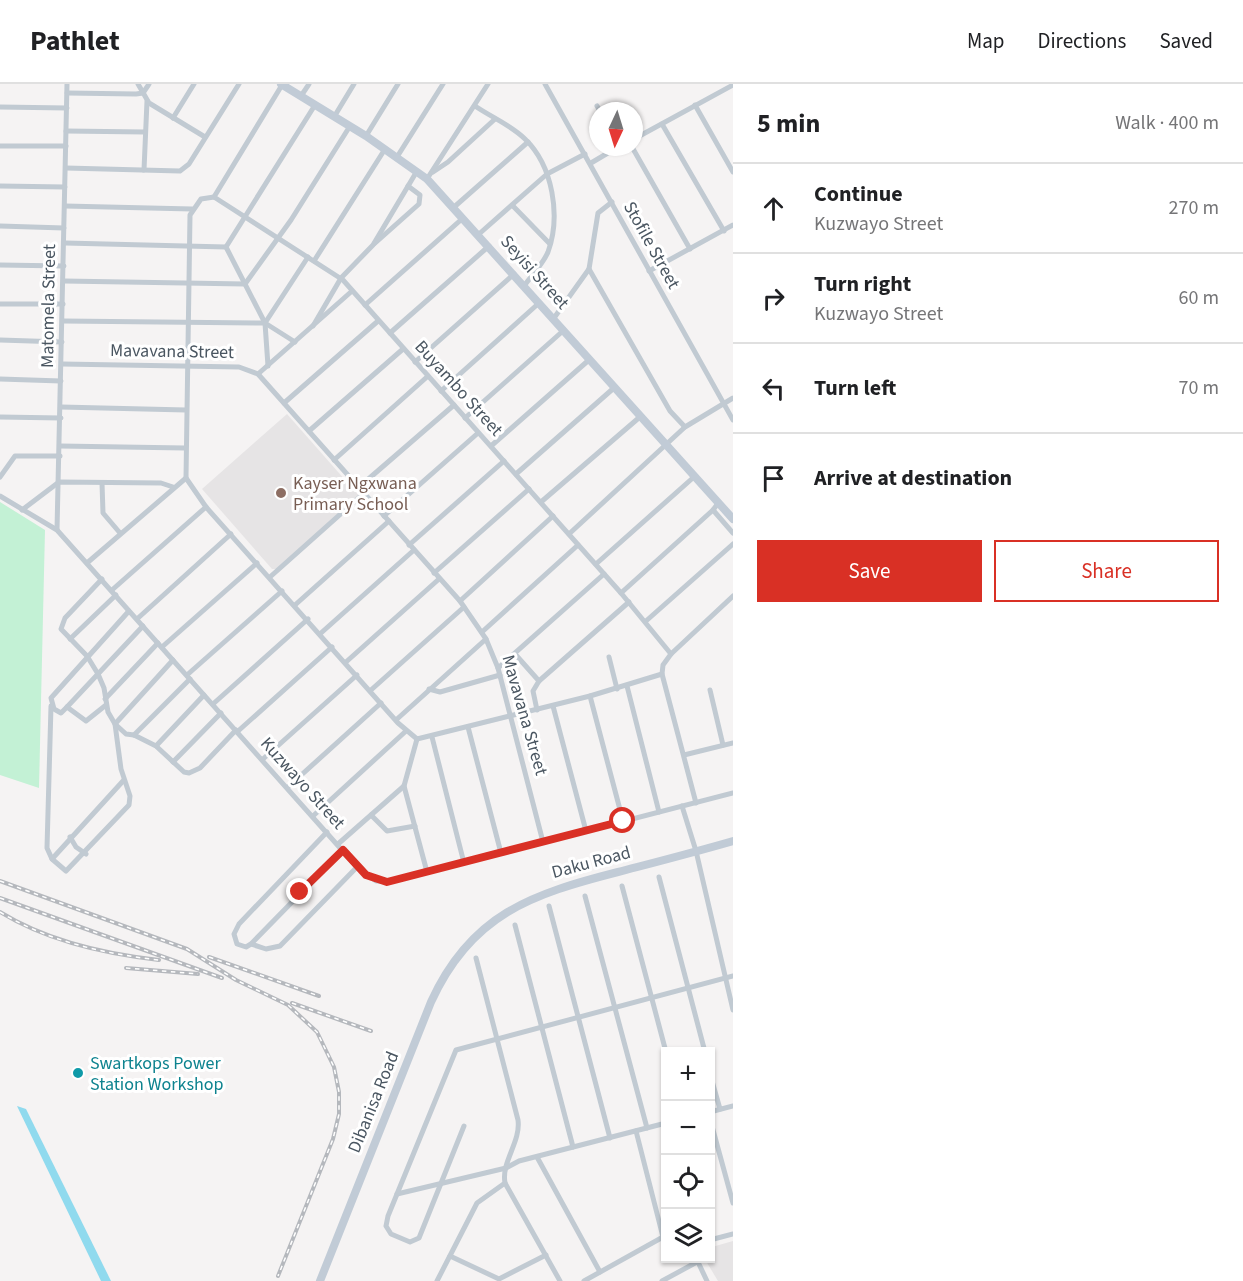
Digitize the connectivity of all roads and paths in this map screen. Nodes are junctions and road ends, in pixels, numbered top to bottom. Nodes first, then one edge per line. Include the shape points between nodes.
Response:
1 (67, 84) edge
2 (138, 84) edge
3 (149, 84) edge
4 (194, 84) edge
5 (239, 84) edge
6 (309, 84) edge
7 (354, 84) edge
8 (398, 84) edge
9 (443, 84) edge
10 (488, 84) edge
11 (545, 84) edge
12 (282, 85) edge
13 (731, 86) edge
14 (67, 93) junction
15 (143, 93) junction
16 (733, 94) edge
17 (301, 96) junction
18 (147, 101) junction
19 (315, 105) junction
20 (695, 105) junction
21 (475, 106) junction
22 (0, 107) edge
23 (67, 108) junction
24 (334, 117) junction
25 (173, 118) junction
26 (495, 119) junction
27 (662, 124) junction
28 (350, 126) junction
29 (66, 131) junction
30 (146, 132) junction
31 (643, 134) edge
32 (366, 136) junction
33 (206, 137) junction
34 (528, 142) junction
35 (0, 146) edge
36 (66, 146) junction
37 (385, 149) junction
38 (585, 154) junction
39 (603, 156) edge
40 (638, 156) edge
41 (397, 157) junction
42 (591, 163) junction
43 (66, 168) junction
44 (144, 170) junction
45 (417, 171) junction
46 (733, 172) edge
47 (547, 174) junction
48 (429, 176) junction
49 (0, 186) edge
50 (408, 186) junction
51 (65, 187) junction
52 (214, 197) junction
53 (612, 202) junction
54 (65, 206) junction
55 (513, 206) junction
56 (453, 208) junction
57 (192, 209) junction
58 (245, 215) junction
59 (463, 218) junction
60 (733, 225) edge
61 (0, 226) edge
62 (64, 228) junction
63 (724, 231) junction
64 (479, 234) junction
65 (277, 238) junction
66 (65, 243) junction
67 (550, 244) junction
68 (373, 245) junction
69 (189, 246) junction
70 (489, 246) junction
71 (226, 247) junction
72 (690, 249) junction
73 (308, 257) junction
74 (314, 261) junction
75 (0, 265) edge
76 (64, 266) junction
77 (589, 270) junction
78 (649, 271) junction
79 (514, 274) junction
80 (341, 278) junction
81 (64, 281) junction
82 (188, 285) junction
83 (245, 285) junction
84 (524, 286) junction
85 (352, 291) junction
86 (539, 303) junction
87 (0, 304) edge
88 (63, 304) junction
89 (365, 305) junction
90 (554, 318) junction
91 (63, 321) junction
92 (187, 321) junction
93 (378, 321) junction
94 (265, 324) junction
95 (313, 326) junction
96 (564, 330) junction
97 (390, 333) junction
98 (0, 340) edge
99 (62, 342) junction
100 (295, 342) junction
101 (403, 348) junction
102 (590, 359) junction
103 (415, 362) junction
104 (62, 364) junction
105 (186, 365) junction
106 (268, 366) junction
107 (258, 374) junction
108 (428, 376) junction
109 (0, 379) edge
110 (61, 381) junction
111 (615, 387) junction
112 (441, 391) junction
113 (733, 398) edge
114 (284, 403) junction
115 (723, 404) junction
116 (454, 405) junction
117 (61, 407) junction
118 (186, 410) junction
119 (641, 416) junction
120 (0, 417) edge
121 (61, 418) junction
122 (465, 418) junction
123 (733, 420) edge
124 (685, 428) junction
125 (309, 431) junction
126 (478, 433) junction
127 (60, 446) junction
128 (491, 446) junction
129 (667, 446) junction
130 (185, 448) junction
131 (60, 456) junction
132 (334, 460) junction
133 (504, 461) junction
134 (516, 474) junction
135 (695, 476) junction
136 (0, 477) edge
137 (186, 478) junction
138 (59, 483) junction
139 (102, 483) junction
140 (173, 487) junction
141 (358, 488) junction
142 (529, 489) junction
143 (363, 494) junction
144 (0, 496) edge
145 (541, 502) junction
146 (716, 506) junction
147 (206, 507) junction
148 (22, 510) junction
149 (553, 516) junction
150 (387, 519) junction
151 (733, 519) edge
152 (57, 530) junction
153 (120, 533) junction
154 (733, 533) edge
155 (231, 534) junction
156 (569, 534) junction
157 (733, 544) edge
158 (578, 545) junction
159 (412, 548) junction
160 (87, 562) junction
161 (257, 562) junction
162 (596, 564) junction
163 (434, 573) junction
164 (604, 574) junction
165 (270, 577) junction
166 (102, 579) junction
167 (439, 579) junction
168 (282, 591) junction
169 (114, 593) junction
170 (621, 593) junction
171 (733, 596) edge
172 (460, 601) junction
173 (629, 602) junction
174 (295, 605) junction
175 (464, 607) junction
176 (129, 611) junction
177 (137, 619) junction
178 (308, 619) junction
179 (646, 621) junction
180 (143, 626) junction
181 (482, 632) junction
182 (321, 633) junction
183 (70, 639) junction
184 (486, 639) junction
185 (160, 645) junction
186 (332, 647) junction
187 (514, 654) junction
188 (671, 654) junction
189 (87, 656) junction
190 (609, 657) dead end
191 (173, 660) junction
192 (346, 662) junction
193 (498, 668) junction
194 (98, 674) junction
195 (662, 674) junction
196 (357, 675) junction
197 (500, 675) junction
198 (188, 677) junction
199 (539, 681) junction
200 (627, 686) junction
201 (429, 689) junction
202 (617, 689) junction
203 (371, 690) junction
204 (710, 690) dead end
205 (204, 695) junction
206 (590, 696) junction
207 (106, 702) junction
208 (381, 703) junction
209 (213, 704) junction
210 (51, 706) junction
211 (553, 706) junction
212 (67, 708) junction
213 (537, 710) junction
214 (221, 713) junction
215 (511, 716) junction
216 (396, 720) junction
217 (115, 724) junction
218 (468, 727) junction
219 (236, 731) junction
220 (406, 731) junction
221 (134, 735) junction
222 (432, 737) junction
223 (417, 739) junction
224 (733, 743) edge
225 (723, 745) junction
226 (156, 746) junction
227 (684, 755) junction
228 (262, 759) junction
229 (173, 762) junction
230 (123, 781) junction
231 (404, 786) junction
232 (288, 787) junction
233 (733, 793) edge
234 (696, 802) junction
235 (682, 806) junction
236 (659, 812) junction
237 (371, 815) junction
238 (313, 816) junction
239 (623, 821) junction
240 (415, 826) junction
241 (586, 831) junction
242 (327, 832) junction
243 (70, 837) junction
244 (733, 841) edge
245 (543, 842) junction
246 (338, 844) junction
247 (343, 850) junction
248 (696, 851) junction
249 (501, 853) junction
250 (86, 854) junction
251 (52, 859) junction
252 (464, 862) junction
253 (357, 867) junction
254 (428, 872) junction
255 (659, 877) dead end
256 (622, 886) dead end
257 (585, 896) dead end
258 (549, 906) dead end
259 (514, 925) dead end
260 (470, 943) joint
261 (251, 944) junction
262 (476, 958) dead end
263 (730, 977) edge
264 (688, 988) junction
265 (651, 998) junction
266 (615, 1007) junction
267 (733, 1010) edge
268 (578, 1017) junction
269 (542, 1027) junction
270 (497, 1038) junction
271 (665, 1047) edge
272 (704, 1047) edge
273 (715, 1090) edge
274 (733, 1106) edge
275 (720, 1109) junction
276 (715, 1111) edge
277 (661, 1124) edge
278 (465, 1126) dead end
279 (647, 1128) junction
280 (636, 1131) junction
281 (715, 1134) edge
282 (610, 1138) junction
283 (573, 1147) junction
284 (537, 1157) junction
285 (506, 1168) junction
286 (504, 1183) junction
287 (440, 1184) junction
288 (397, 1194) junction
289 (733, 1203) edge
290 (661, 1227) edge
291 (733, 1234) edge
292 (715, 1239) edge
293 (661, 1240) edge
294 (546, 1255) junction
295 (450, 1256) junction
296 (692, 1263) edge
297 (698, 1263) edge
298 (600, 1272) junction
299 (320, 1281) edge
300 (437, 1281) edge
301 (560, 1281) edge
302 (584, 1281) edge
303 (662, 1281) edge
304 (707, 1281) edge

1 - 14 street, Matomela Street
2 - 15 street
3 - 15 street
4 - 25 street
5 - 33 street
6 - 17 street
7 - 24 street
8 - 32 street
9 - 41 street
10 - 21 street
11 - 38 street, Stofile Street
12 - 17 main road, Seyisi Street
12 - 52 street
13 - 16 street
13 - 20 street
14 - 15 street
14 - 23 street, Matomela Street
15 - 18 street
17 - 19 main road, Seyisi Street
18 - 25 street
18 - 30 street
19 - 24 main road, Seyisi Street
19 - 58 street
20 - 27 street
20 - 46 street
21 - 26 street
21 - 48 street
22 - 23 street
23 - 29 street, Matomela Street
24 - 28 main road, Seyisi Street
25 - 33 street
26 - 34 street
26 - 48 street
27 - 31 street
27 - 63 street
28 - 32 main road, Seyisi Street
28 - 65 street
29 - 30 street
29 - 36 street, Matomela Street
30 - 44 street
32 - 37 main road, Seyisi Street
33 - 44 street via 180,171
34 - 47 street
34 - 56 street
35 - 36 street
36 - 43 street, Matomela Street
37 - 41 main road, Seyisi Street
37 - 74 street
38 - 42 street, Stofile Street
38 - 47 street
39 - 42 street
40 - 72 street
41 - 45 main road, Seyisi Street
42 - 53 street, Stofile Street
43 - 44 street
43 - 51 street, Matomela Street
45 - 48 main road, Seyisi Street
45 - 50 street
47 - 55 street
47 - 67 street via 555,215
48 - 56 main road, Seyisi Street
49 - 51 street
50 - 68 street
50 - 68 street via 420,195 419,204
51 - 54 street, Matomela Street
52 - 57 street via 201,199
52 - 58 street, Buyambo Street
53 - 77 street via 598,213
53 - 78 street, Stofile Street
54 - 57 street
54 - 62 street, Matomela Street
55 - 64 street
55 - 67 street
56 - 59 main road, Seyisi Street
57 - 69 street
58 - 65 street, Buyambo Street
58 - 71 street
59 - 64 main road, Seyisi Street
59 - 89 street
60 - 63 street
61 - 62 street
62 - 66 street, Matomela Street
63 - 72 street
64 - 70 main road, Seyisi Street
65 - 73 street, Buyambo Street
65 - 83 street
66 - 69 street
66 - 76 street, Matomela Street
67 - 84 street
68 - 80 street
69 - 71 street
69 - 82 street
70 - 79 main road, Seyisi Street
70 - 97 street
71 - 83 street
72 - 78 street
73 - 74 street, Buyambo Street
73 - 94 street
74 - 80 street, Buyambo Street
75 - 76 street
76 - 81 street, Matomela Street
77 - 90 street
77 - 124 street via 670,411
78 - 115 street, Stofile Street
79 - 84 main road, Seyisi Street
79 - 103 street
80 - 85 street, Buyambo Street
80 - 95 street
81 - 82 street
81 - 88 street, Matomela Street
82 - 83 street
82 - 92 street
83 - 94 street
84 - 86 main road, Seyisi Street
85 - 89 street, Buyambo Street
85 - 95 street
86 - 90 main road, Seyisi Street
86 - 112 street
87 - 88 street
88 - 91 street, Matomela Street
89 - 93 street, Buyambo Street
90 - 96 main road, Seyisi Street
91 - 92 street
91 - 99 street, Matomela Street
92 - 94 street
92 - 105 street
93 - 97 street, Buyambo Street
93 - 114 street
94 - 100 street
94 - 106 street
95 - 100 street
96 - 102 main road, Seyisi Street
96 - 122 street
97 - 101 street, Buyambo Street
98 - 99 street
99 - 104 street, Matomela Street
100 - 106 street
101 - 103 street, Buyambo Street
101 - 125 street
102 - 111 main road, Seyisi Street
102 - 128 street
103 - 108 street, Buyambo Street
104 - 105 street, Mavavana Street
104 - 110 street, Matomela Street
105 - 107 street, Mavavana Street via 239,367
105 - 118 street
106 - 107 street
107 - 114 street, Mavavana Street
108 - 112 street, Buyambo Street
108 - 132 street
109 - 110 street
110 - 117 street, Matomela Street
111 - 119 main road, Seyisi Street
111 - 134 street
112 - 116 street, Buyambo Street
113 - 115 street
114 - 125 street, Mavavana Street
115 - 123 street, Stofile Street
115 - 124 street
116 - 122 street, Buyambo Street
116 - 141 street
117 - 118 street
117 - 121 street, Matomela Street
118 - 130 street
119 - 129 main road, Seyisi Street
119 - 145 street
120 - 121 street
121 - 127 street, Matomela Street
122 - 126 street, Buyambo Street
124 - 129 street
125 - 132 street, Mavavana Street
126 - 128 street, Buyambo Street
126 - 150 street
127 - 130 street
127 - 131 street, Matomela Street
128 - 133 street, Buyambo Street
129 - 135 main road, Seyisi Street
129 - 156 street
130 - 137 street
131 - 136 street via 15,456
131 - 138 street, Matomela Street
132 - 141 street, Mavavana Street
133 - 134 street, Buyambo Street
133 - 159 street
134 - 142 street, Buyambo Street
135 - 146 main road, Seyisi Street
135 - 162 street
137 - 140 street
137 - 147 street
138 - 139 street
138 - 148 street
138 - 152 street, Matomela Street
139 - 140 street via 161,483
139 - 153 street via 103,513
140 - 153 street
141 - 143 street, Mavavana Street
142 - 145 street, Buyambo Street
142 - 163 street
143 - 150 street, Mavavana Street
143 - 165 street
144 - 148 street, Kuzwayo Street
145 - 149 street, Buyambo Street
146 - 151 main road, Seyisi Street
146 - 154 street
146 - 170 street
147 - 155 street
147 - 169 street
148 - 152 street, Kuzwayo Street
149 - 156 street, Buyambo Street
149 - 172 street
150 - 159 street, Mavavana Street
150 - 174 street
152 - 160 street, Kuzwayo Street
153 - 160 street
155 - 161 street
155 - 177 street
156 - 158 street, Buyambo Street
157 - 179 street
158 - 162 street, Buyambo Street
158 - 181 street
159 - 163 street, Mavavana Street
159 - 182 street
160 - 166 street, Kuzwayo Street
161 - 165 street
161 - 185 street
162 - 164 street, Buyambo Street
163 - 167 street, Mavavana Street
164 - 170 street, Buyambo Street
164 - 187 street
165 - 168 street
166 - 169 street, Kuzwayo Street
166 - 183 street via 63,622 61,629
167 - 172 street, Mavavana Street
167 - 192 street
168 - 174 street
168 - 198 street
169 - 176 street, Kuzwayo Street
169 - 183 street
170 - 173 street, Buyambo Street
171 - 188 street
172 - 175 street, Mavavana Street
173 - 179 street, Buyambo Street
173 - 199 street
174 - 178 street
175 - 181 street, Mavavana Street
175 - 203 street
176 - 177 street, Kuzwayo Street
176 - 189 street
177 - 180 street, Kuzwayo Street
178 - 182 street
178 - 209 street
179 - 188 street, Buyambo Street
180 - 185 street, Kuzwayo Street
180 - 194 street
181 - 184 street, Mavavana Street
182 - 186 street
183 - 189 street
184 - 193 street, Mavavana Street
184 - 201 street
185 - 191 street, Kuzwayo Street
185 - 207 street
186 - 192 street
186 - 219 street
187 - 193 street
187 - 199 street
188 - 195 street
189 - 194 street
189 - 210 street via 51,698
190 - 202 street
191 - 198 street, Kuzwayo Street
191 - 217 street
192 - 196 street
193 - 197 street, Mavavana Street
194 - 207 street
194 - 212 street
195 - 200 street
195 - 227 street
196 - 203 street
196 - 228 street
197 - 201 street via 440,692
197 - 215 street, Mavavana Street
198 - 205 street, Kuzwayo Street
198 - 221 street
199 - 213 street via 533,691
200 - 202 street
200 - 236 street
201 - 216 street
202 - 206 street
203 - 208 street
204 - 225 street
205 - 209 street, Kuzwayo Street
205 - 226 street
206 - 211 street
206 - 239 street
207 - 212 street via 86,721
207 - 217 street
208 - 216 street
208 - 232 street
209 - 214 street, Kuzwayo Street
210 - 212 street via 59,712
210 - 251 street via 46,843
211 - 213 street
211 - 241 street
213 - 215 street
214 - 219 street, Kuzwayo Street
214 - 229 street
215 - 218 street
215 - 245 street, Mavavana Street
216 - 220 street
217 - 221 street via 126,734
217 - 230 street
218 - 222 street
218 - 249 street
219 - 228 street, Kuzwayo Street
219 - 229 street via 194,772 184,772
220 - 223 street
220 - 238 street
221 - 226 street
222 - 223 street
222 - 252 street
223 - 231 street
224 - 225 street
225 - 227 street
226 - 229 street
227 - 234 street
228 - 232 street, Kuzwayo Street
230 - 243 street
230 - 250 street via 130,796 129,805
231 - 237 street
231 - 240 street
232 - 238 street, Kuzwayo Street
233 - 234 street, Kuzwayo Street
234 - 235 street, Kuzwayo Street
235 - 236 street, Kuzwayo Street
235 - 248 street
236 - 239 street, Kuzwayo Street
237 - 240 street via 387,831
237 - 246 street
238 - 242 street, Kuzwayo Street
239 - 241 street, Kuzwayo Street
240 - 254 street
241 - 245 street, Kuzwayo Street
242 - 246 street, Kuzwayo Street
242 - 261 street via 237,927 237,944
243 - 250 street
243 - 251 street
244 - 248 main road, Daku Road
245 - 249 street, Kuzwayo Street
246 - 247 street, Kuzwayo Street
247 - 253 street, Kuzwayo Street
247 - 261 street
248 - 260 main road, Daku Road via 540,894 499,917
248 - 263 street
249 - 252 street, Kuzwayo Street
250 - 251 street via 66,871
252 - 254 street, Kuzwayo Street
253 - 254 street, Kuzwayo Street via 383,882
253 - 261 street via 280,946 270,949
255 - 264 street
256 - 265 street
257 - 266 street
258 - 268 street
259 - 269 street
260 - 299 main road, Dibanisa Road via 444,976 431,1002
262 - 270 street
263 - 264 street
263 - 267 street via 727,987
264 - 265 street
264 - 272 street
265 - 266 street
265 - 271 street
266 - 268 street
266 - 279 street
268 - 269 street
268 - 282 street
269 - 270 street
269 - 283 street
270 - 285 street via 519,1125
270 - 288 street via 456,1050
273 - 275 street
274 - 275 street
275 - 276 street
277 - 279 street
278 - 287 street
279 - 280 street
280 - 282 street
280 - 290 street
281 - 289 street
282 - 283 street
283 - 284 street
284 - 285 street
284 - 298 street
285 - 286 street
285 - 287 street
286 - 294 street
286 - 295 street via 477,1203
287 - 288 street
287 - 288 street via 414,1242 387,1229
291 - 292 street
293 - 298 street
294 - 295 street via 499,1279
294 - 301 street
295 - 300 street
296 - 303 street
297 - 304 street
298 - 302 street

